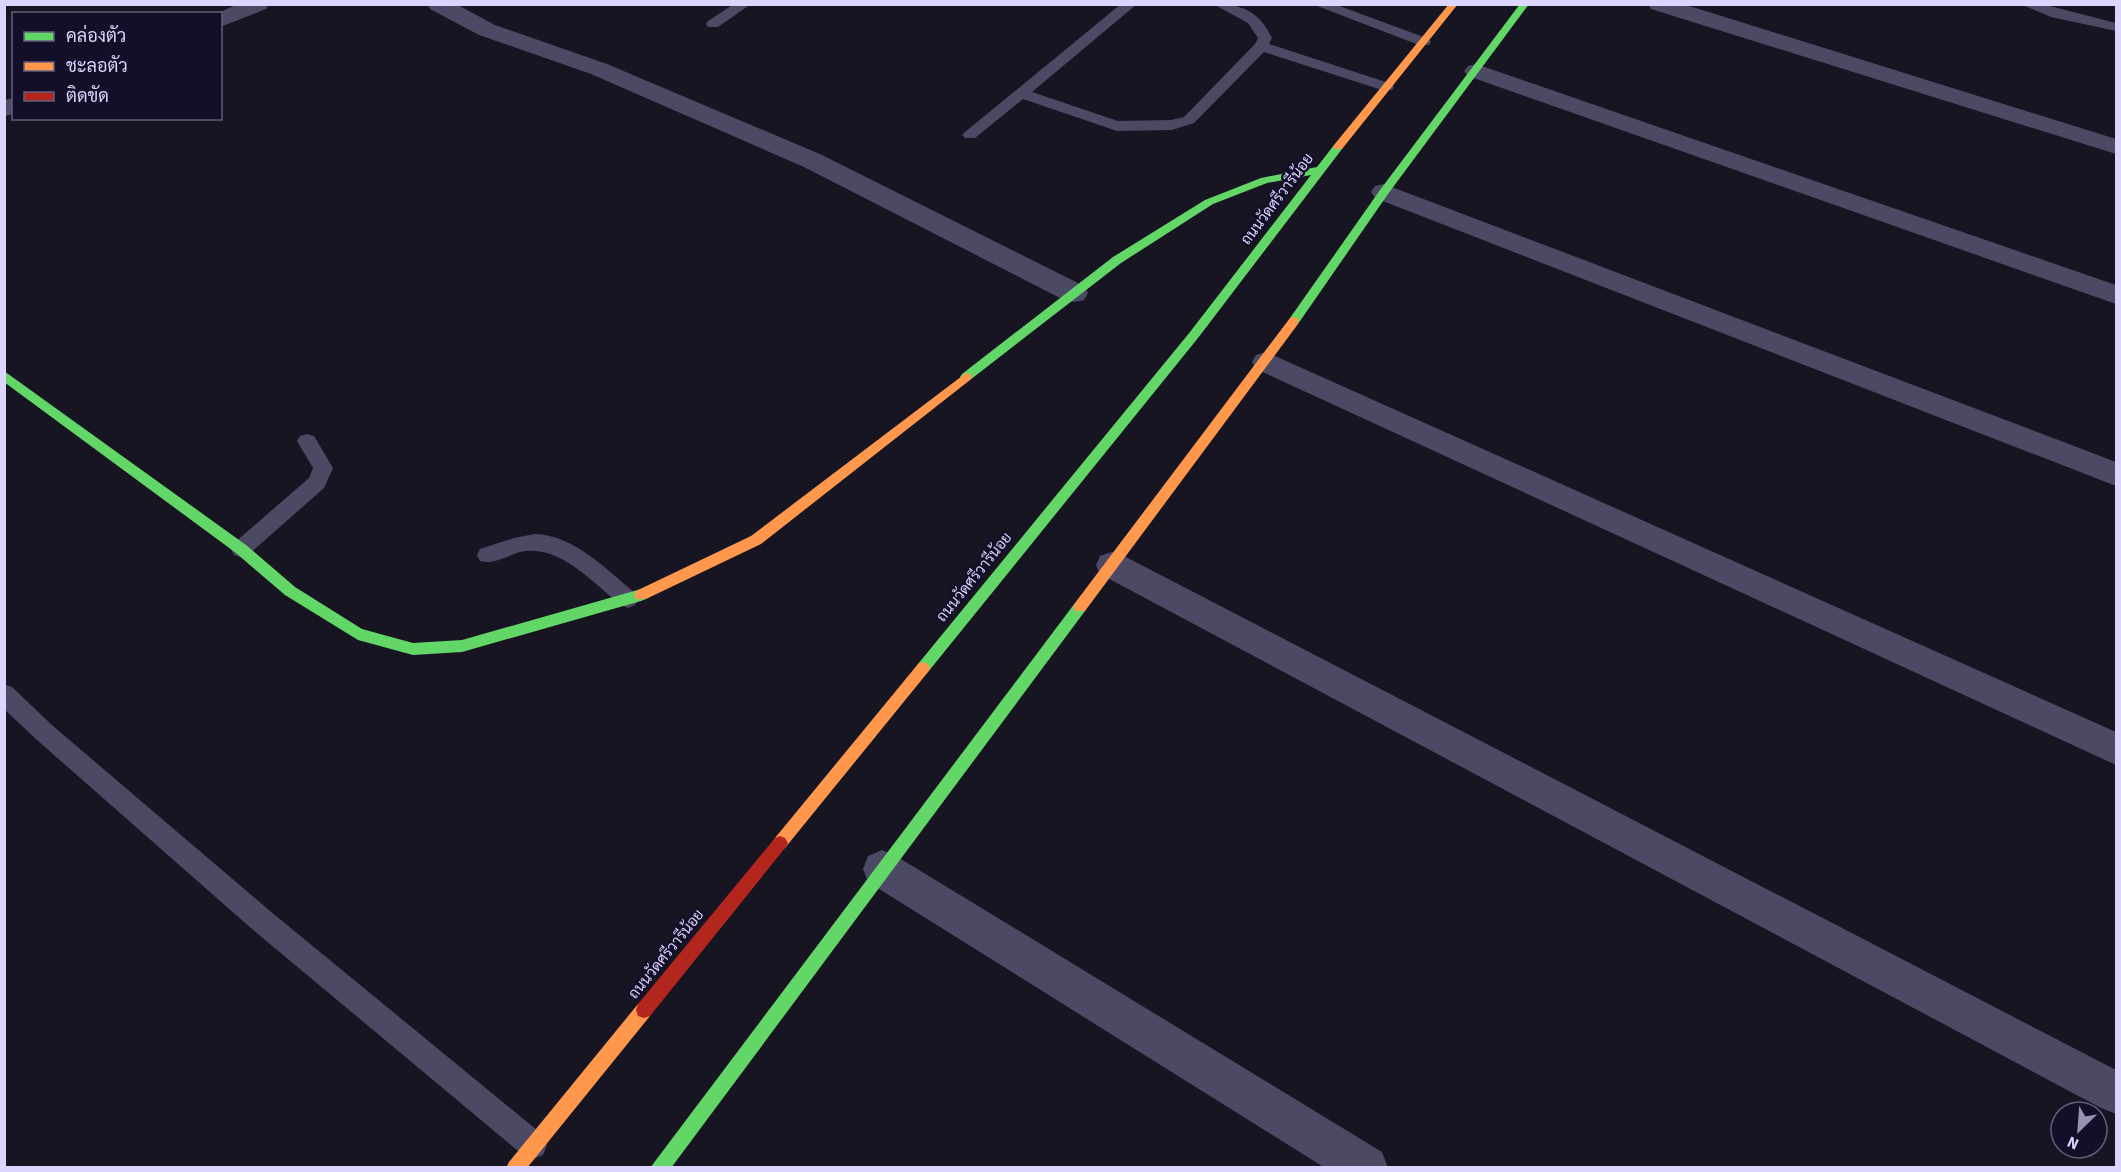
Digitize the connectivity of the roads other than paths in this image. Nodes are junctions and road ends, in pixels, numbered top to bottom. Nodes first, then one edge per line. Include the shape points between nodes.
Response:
1 (258, 4) edge
2 (438, 4) edge
3 (744, 4) edge
4 (1130, 4) edge
5 (1220, 4) edge
6 (1319, 4) edge
7 (1454, 4) edge
8 (1525, 4) edge
9 (1659, 4) edge
10 (2026, 4) edge
11 (222, 19) edge
12 (713, 24) dead end
13 (2116, 27) edge
14 (1424, 42) junction
15 (1261, 46) junction
16 (1476, 71) junction
17 (1387, 87) junction
18 (1022, 93) junction
19 (970, 135) dead end
20 (2116, 147) edge
21 (1319, 170) junction
22 (1384, 192) junction
23 (1074, 293) junction
24 (2116, 295) edge
25 (1266, 362) junction
26 (4, 375) edge
27 (307, 441) dead end
28 (2116, 474) edge
29 (241, 549) junction
30 (487, 555) dead end
31 (1112, 565) junction
32 (628, 598) junction
33 (4, 694) edge
34 (2116, 749) edge
35 (882, 869) junction
36 (2116, 1093) edge
37 (533, 1145) junction
38 (515, 1167) edge
39 (659, 1167) edge
40 (1366, 1167) edge

1 - 11 street
2 - 23 street via 487,30 599,69 813,161
3 - 12 lane
4 - 18 lane
5 - 15 lane via 1260,25 1265,38
6 - 14 lane
7 - 14 main road, ถนนวัดศรีวารีน้อย
8 - 16 main road
9 - 20 street
10 - 13 lane
14 - 17 main road, ถนนวัดศรีวารีน้อย
15 - 17 lane
15 - 18 lane via 1189,120 1172,125 1117,126
16 - 22 main road
16 - 24 street
17 - 21 main road, ถนนวัดศรีวารีน้อย
18 - 19 lane
21 - 23 main road via 1265,180 1209,202 1117,260
21 - 37 main road, ถนนวัดศรีวารีน้อย via 1187,344
22 - 25 main road
22 - 28 street
23 - 32 main road via 756,540
25 - 31 main road
25 - 34 street
26 - 29 main road
27 - 29 lane via 323,468 318,483
29 - 32 main road via 290,591 358,634 413,649 462,646
30 - 32 lane via 543,542 566,551
31 - 35 main road
31 - 36 street
33 - 37 lane via 252,912
35 - 39 main road
35 - 40 street
37 - 38 main road, ถนนวัดศรีวารีน้อย

